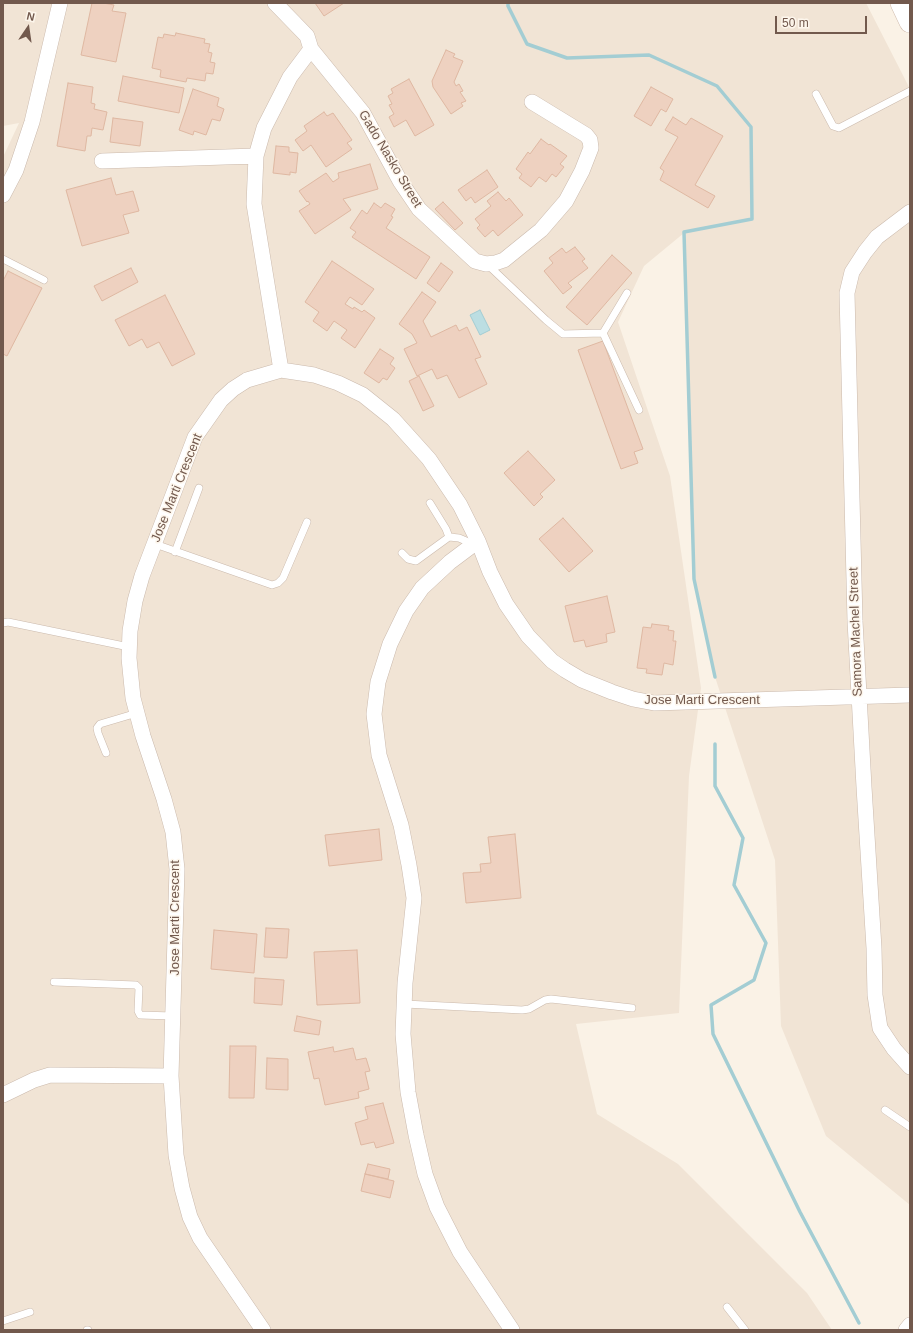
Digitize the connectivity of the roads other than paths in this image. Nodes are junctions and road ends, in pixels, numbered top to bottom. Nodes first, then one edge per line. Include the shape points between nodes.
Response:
1 (60, 3) edge
2 (275, 3) edge
3 (901, 3) edge
4 (910, 22) edge
5 (311, 49) junction
6 (910, 91) edge
7 (816, 94) dead end
8 (532, 102) dead end
9 (256, 156) junction
10 (102, 161) dead end
11 (3, 195) edge
12 (910, 212) edge
13 (3, 259) edge
14 (486, 264) junction
15 (44, 280) dead end
16 (627, 294) dead end
17 (603, 333) junction
18 (281, 370) junction
19 (639, 410) dead end
20 (199, 488) dead end
21 (430, 503) dead end
22 (307, 522) dead end
23 (448, 537) junction
24 (475, 543) junction
25 (155, 544) junction
26 (175, 552) junction
27 (402, 553) dead end
28 (3, 623) edge
29 (129, 647) junction
30 (910, 695) edge
31 (859, 697) junction
32 (137, 713) junction
33 (106, 753) dead end
34 (54, 982) dead end
35 (405, 1004) junction
36 (632, 1008) dead end
37 (174, 1016) junction
38 (910, 1067) edge
39 (171, 1076) junction
40 (3, 1095) edge
41 (885, 1110) dead end
42 (910, 1126) edge
43 (727, 1307) dead end
44 (30, 1312) dead end
45 (3, 1321) edge
46 (910, 1325) edge
47 (263, 1330) edge
48 (512, 1330) edge
49 (745, 1330) edge
50 (906, 1330) edge

1 - 11 street via 32,122 16,170
2 - 5 street, Gado Nasko Street via 307,36
3 - 4 main road
5 - 9 street via 290,77 264,128
5 - 14 street, Gado Nasko Street via 363,113 400,181 419,209 475,261
6 - 7 lane via 839,128 833,126
8 - 14 street via 586,135 591,148 566,202 541,230 504,260
9 - 10 street
9 - 18 street via 254,204
12 - 31 street, Samora Machel Street via 877,237 865,252 852,272 847,294
13 - 15 lane
14 - 17 lane via 562,334
16 - 17 lane
17 - 19 lane
18 - 24 street, Jose Marti Crescent via 314,375 338,383 363,395 393,419 429,459 456,498
18 - 25 street, Jose Marti Crescent via 247,380 232,389 221,400 195,437
20 - 26 lane
21 - 23 lane
22 - 26 lane via 278,584 272,585
23 - 24 lane
23 - 27 lane via 416,561 408,559
24 - 31 street, Jose Marti Crescent via 506,604 528,636 552,661 582,680 633,699 654,703
24 - 35 street via 422,588 406,611 390,644 378,682 374,714 378,755 401,825 414,898
25 - 26 lane
25 - 29 street, Jose Marti Crescent via 135,600
28 - 29 lane
29 - 32 street, Jose Marti Crescent via 132,698
30 - 31 street, Jose Marti Crescent
31 - 38 street, Samora Machel Street via 875,995 880,1028
32 - 33 lane via 100,724 97,728 98,733
32 - 37 street, Jose Marti Crescent via 173,832 177,869
34 - 37 lane via 136,985 139,988 140,1015
35 - 36 lane via 522,1010 551,999
35 - 48 street via 404,1034 408,1092 425,1174 460,1252
37 - 39 street, Jose Marti Crescent
39 - 40 street via 50,1076 34,1080
39 - 47 street, Jose Marti Crescent via 176,1155 190,1217 200,1238
41 - 42 lane
43 - 49 lane
44 - 45 lane
46 - 50 street

